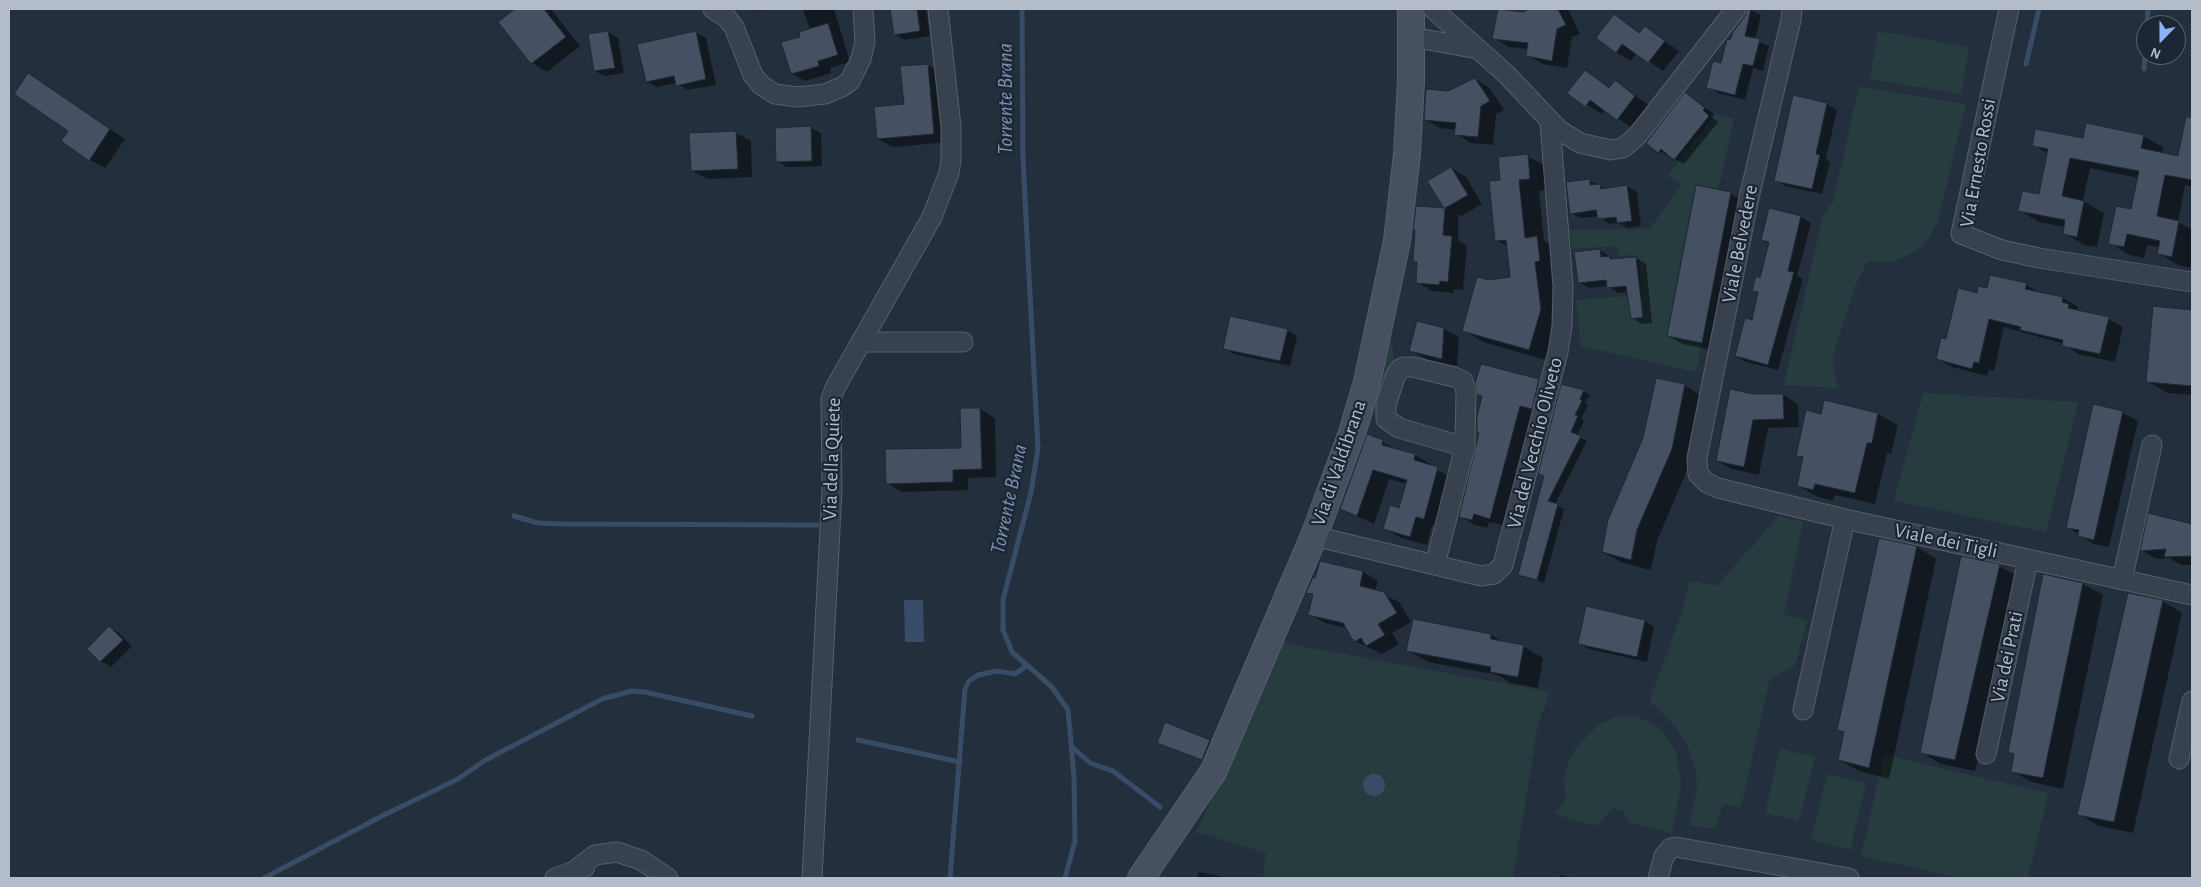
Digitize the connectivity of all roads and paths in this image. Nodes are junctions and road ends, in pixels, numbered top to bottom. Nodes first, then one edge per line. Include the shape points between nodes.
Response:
1 (713, 9) edge
2 (863, 9) edge
3 (938, 9) edge
4 (1411, 9) edge
5 (1433, 9) edge
6 (1736, 9) edge
7 (1792, 9) edge
8 (2009, 9) edge
9 (1412, 37) junction
10 (1480, 49) junction
11 (1550, 123) junction
12 (2192, 282) edge
13 (861, 342) junction
14 (963, 342) dead end
15 (2152, 445) dead end
16 (1465, 447) junction
17 (1702, 479) joint
18 (1845, 519) junction
19 (1314, 536) junction
20 (2028, 560) junction
21 (1435, 566) junction
22 (2122, 580) junction
23 (2192, 595) edge
24 (2192, 701) edge
25 (1803, 710) dead end
26 (1986, 754) dead end
27 (2179, 759) dead end
28 (574, 871) junction
29 (555, 878) edge
30 (656, 878) edge
31 (668, 878) edge
32 (812, 878) edge
33 (1141, 878) edge
34 (1658, 878) edge
35 (1849, 878) edge

1 - 2 street via 734,27 753,75 761,85 775,94 798,97 825,94 850,81 865,42
3 - 13 street, Via della Quiete via 951,126 948,173 932,217
4 - 9 street, Via di Valdibrana
5 - 10 street
6 - 11 street via 1642,130 1623,148 1603,149 1580,143
7 - 17 street, Viale Belvedere via 1750,193 1697,458 1696,469
8 - 12 street, Via Ernesto Rossi via 1961,234 2002,250 2039,258
9 - 10 street
9 - 19 street, Via di Valdibrana via 1404,190 1389,282 1362,399
10 - 11 street
11 - 21 street, Via del Vecchio Oliveto via 1563,286 1562,326 1506,559 1499,571 1487,577
13 - 14 street
13 - 32 street, Via della Quiete via 835,388 831,406 832,490
15 - 22 street
16 - 16 street via 1467,396 1463,381 1413,367 1400,369 1386,405 1386,419 1399,428
16 - 21 street
17 - 18 street, Viale dei Tigli via 1718,488
18 - 20 street, Viale dei Tigli
18 - 25 street
19 - 21 street, Via del Vecchio Oliveto
19 - 33 street, Via di Valdibrana via 1213,772
20 - 22 street, Viale dei Tigli
20 - 26 street, Via dei Prati
22 - 23 street, Viale dei Tigli
24 - 27 street
28 - 29 street
28 - 30 street via 594,863 606,863
28 - 31 street via 595,855 617,852 641,860
34 - 35 street via 1668,851 1681,847

